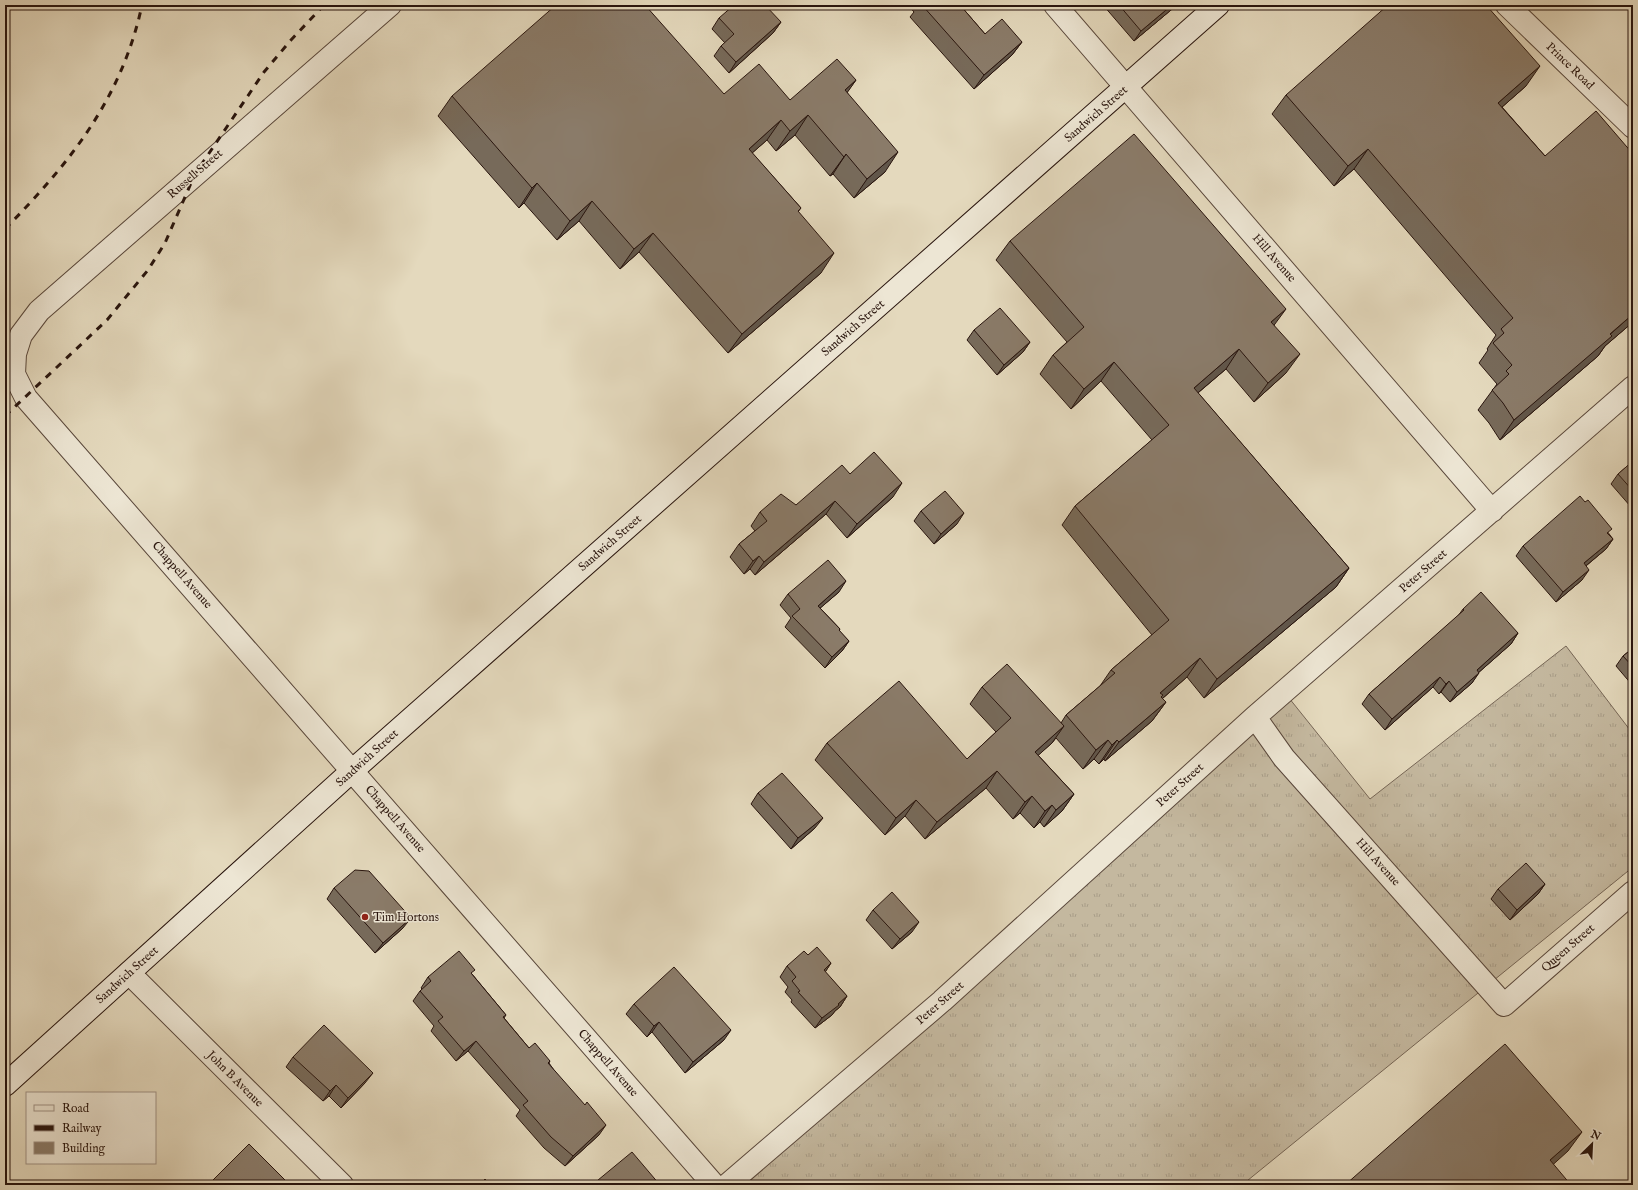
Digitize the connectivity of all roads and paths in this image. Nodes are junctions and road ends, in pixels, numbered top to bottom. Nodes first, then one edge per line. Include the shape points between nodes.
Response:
1 (390, 5) edge
2 (1055, 5) edge
3 (1218, 5) edge
4 (1507, 5) edge
5 (1126, 87) junction
6 (1633, 127) edge
7 (16, 354) joint
8 (1633, 387) edge
9 (1492, 511) junction
10 (1255, 717) junction
11 (353, 770) junction
12 (1633, 892) edge
13 (129, 973) junction
14 (1504, 1004) joint
15 (5, 1085) edge
16 (342, 1185) edge
17 (714, 1185) edge
18 (727, 1185) edge

1 - 7 street, Russell Street via 39,311 21,335
2 - 5 street, Hill Avenue
3 - 5 street, Sandwich Street
4 - 6 street, Prince Road
5 - 9 street, Hill Avenue
5 - 11 street, Sandwich Street
7 - 11 street, Chappell Avenue via 14,374 26,398
8 - 9 street, Peter Street
9 - 10 street, Peter Street
10 - 14 street, Hill Avenue via 1284,758
10 - 18 street, Peter Street via 942,1001
11 - 13 street, Sandwich Street
11 - 17 street, Chappell Avenue
12 - 14 street, Queen Street
13 - 15 street, Sandwich Street
13 - 16 street, John B Avenue

